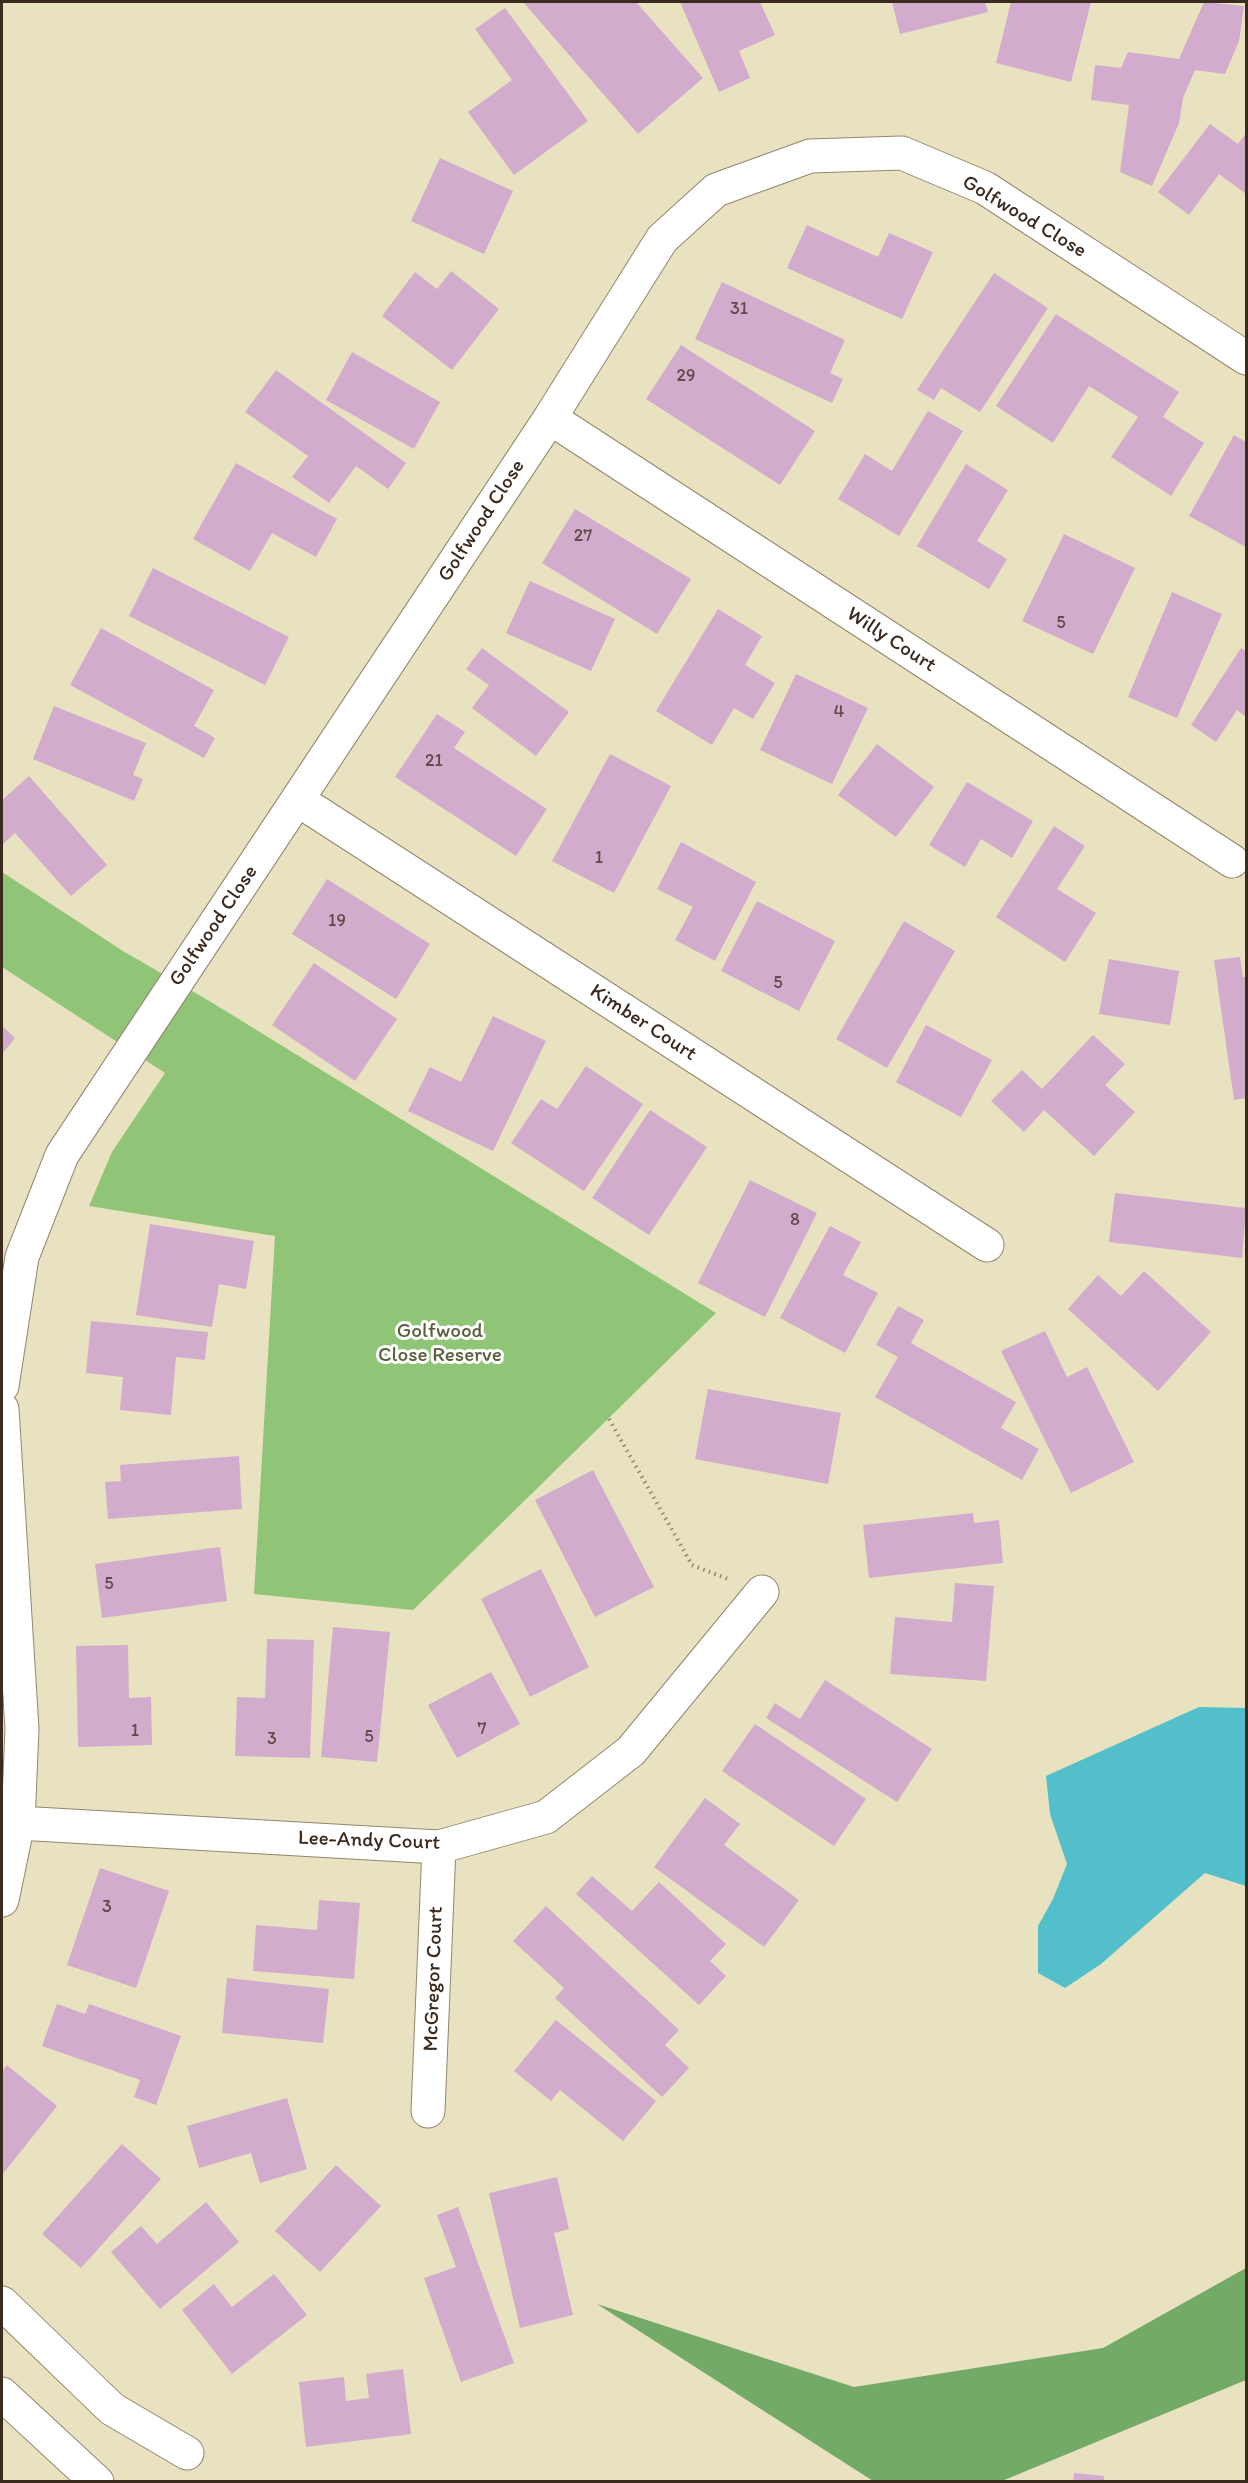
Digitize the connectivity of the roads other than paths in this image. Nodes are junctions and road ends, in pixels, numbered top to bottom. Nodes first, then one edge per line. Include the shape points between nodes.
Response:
1 (1246, 358) edge
2 (550, 418) junction
3 (298, 800) junction
4 (1232, 861) dead end
5 (987, 1245) dead end
6 (2, 1386) edge
7 (2, 1409) edge
8 (762, 1592) road end
9 (18, 1823) junction
10 (439, 1847) junction
11 (2, 1900) edge
12 (428, 2111) dead end
13 (2, 2303) edge
14 (2, 2394) edge
15 (187, 2453) dead end
16 (97, 2481) edge

1 - 2 street, Golfwood Close via 984,188 902,153 810,156 716,190 662,239
2 - 3 street, Golfwood Close
2 - 4 street, Willy Court
3 - 5 street, Kimber Court
3 - 6 street, Golfwood Close via 62,1155 22,1257
7 - 9 street via 22,1729
8 - 10 street, Lee-Andy Court via 631,1751 546,1817
9 - 10 street, Lee-Andy Court
9 - 11 street
10 - 12 street, McGregor Court
13 - 15 street via 112,2409
14 - 16 street

